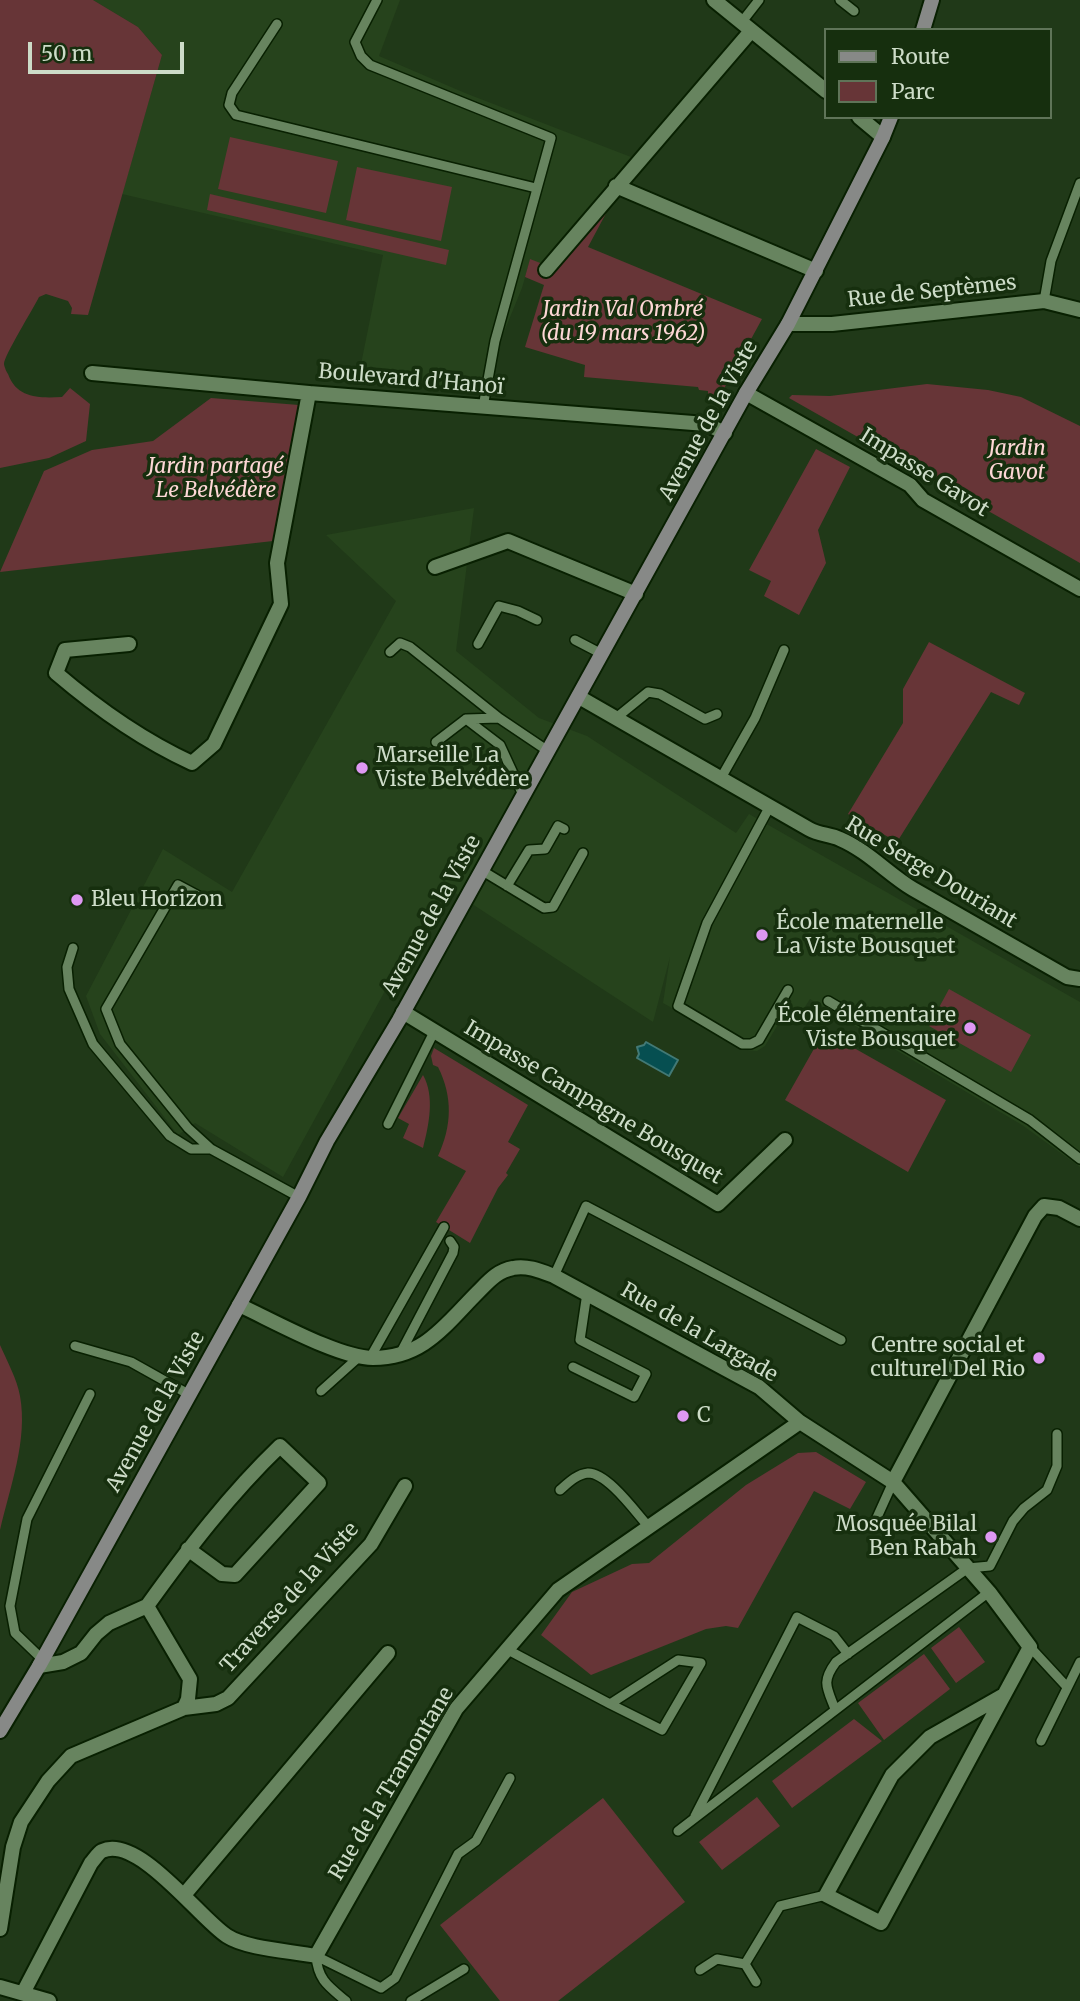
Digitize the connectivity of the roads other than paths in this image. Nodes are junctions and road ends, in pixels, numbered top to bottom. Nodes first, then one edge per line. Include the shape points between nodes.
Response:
1 (377, 0) edge
2 (714, 0) edge
3 (759, 0) edge
4 (841, 0) edge
5 (932, 0) edge
6 (854, 11) dead end
7 (276, 24) dead end
8 (746, 27) junction
9 (924, 28) edge
10 (824, 89) edge
11 (861, 119) edge
12 (890, 119) edge
13 (883, 137) junction
14 (1080, 183) edge
15 (616, 186) junction
16 (536, 188) junction
17 (1077, 196) edge
18 (546, 270) dead end
19 (816, 271) junction
20 (1044, 301) junction
21 (1080, 310) edge
22 (788, 324) junction
23 (92, 373) dead end
24 (309, 393) junction
25 (746, 393) junction
26 (483, 407) junction
27 (725, 433) junction
28 (435, 567) dead end
29 (1080, 589) edge
30 (636, 594) junction
31 (537, 620) dead end
32 (575, 640) dead end
33 (129, 644) dead end
34 (478, 644) dead end
35 (784, 650) dead end
36 (390, 652) dead end
37 (602, 654) junction
38 (579, 697) junction
39 (717, 714) dead end
40 (499, 718) junction
41 (616, 718) junction
42 (466, 719) junction
43 (436, 742) dead end
44 (548, 751) junction
45 (721, 778) junction
46 (523, 795) junction
47 (769, 806) junction
48 (564, 829) dead end
49 (583, 853) dead end
50 (481, 870) junction
51 (507, 886) junction
52 (208, 901) dead end
53 (73, 948) dead end
54 (1080, 979) edge
55 (788, 990) dead end
56 (828, 1001) dead end
57 (403, 1013) junction
58 (434, 1032) junction
59 (420, 1060) junction
60 (427, 1071) dead end
61 (388, 1124) dead end
62 (785, 1140) dead end
63 (211, 1149) junction
64 (1080, 1159) edge
65 (299, 1197) junction
66 (1080, 1219) edge
67 (444, 1227) dead end
68 (450, 1241) dead end
69 (554, 1276) junction
70 (587, 1293) junction
71 (239, 1305) junction
72 (841, 1340) dead end
73 (75, 1346) dead end
74 (399, 1355) junction
75 (365, 1357) junction
76 (573, 1367) dead end
77 (321, 1391) dead end
78 (90, 1394) dead end
79 (190, 1395) junction
80 (800, 1422) junction
81 (1057, 1434) dead end
82 (894, 1482) junction
83 (405, 1486) dead end
84 (560, 1490) dead end
85 (874, 1524) dead end
86 (649, 1527) junction
87 (188, 1549) junction
88 (968, 1568) junction
89 (989, 1592) junction
90 (147, 1606) junction
91 (1030, 1647) junction
92 (508, 1650) junction
93 (388, 1653) dead end
94 (848, 1654) junction
95 (41, 1662) junction
96 (1080, 1662) edge
97 (1067, 1687) junction
98 (1002, 1696) junction
99 (610, 1704) junction
100 (184, 1709) junction
101 (835, 1709) junction
102 (0, 1731) edge
103 (1041, 1741) dead end
104 (510, 1778) dead end
105 (694, 1818) junction
106 (678, 1831) dead end
107 (184, 1895) junction
108 (825, 1895) junction
109 (0, 1929) edge
110 (316, 1956) junction
111 (745, 1964) junction
112 (464, 1969) dead end
113 (700, 1970) dead end
114 (756, 1982) dead end
115 (0, 1987) edge
116 (23, 1993) junction
117 (49, 2001) edge
118 (346, 2001) edge
119 (411, 2001) edge

1 - 16 lane via 355,43 361,56 370,65 551,138
2 - 8 street
3 - 8 lane
4 - 6 lane
5 - 9 street
7 - 16 lane via 232,93 229,105 236,115
8 - 10 street
8 - 15 street
11 - 13 street
12 - 13 street, Avenue de la Viste
13 - 19 street, Avenue de la Viste
14 - 17 lane
15 - 18 street
15 - 19 street
16 - 26 lane via 495,341
17 - 20 lane via 1051,261
19 - 22 street, Avenue de la Viste
20 - 21 street, Rue de Septèmes
20 - 22 street, Rue de Septèmes via 832,324
22 - 25 street, Avenue de la Viste
23 - 24 street, Boulevard d'Hanoï
24 - 26 street, Boulevard d'Hanoï
24 - 33 street via 277,563 282,604 214,744 192,763 158,747 56,673 65,650
25 - 27 street, Avenue de la Viste
25 - 29 street, Impasse Gavot via 910,485 923,500
26 - 27 street, Boulevard d'Hanoï via 706,424
27 - 30 street, Avenue de la Viste
28 - 30 street via 508,541
30 - 37 street, Avenue de la Viste
31 - 34 lane via 499,606
32 - 37 lane
35 - 45 lane via 755,718
36 - 40 lane via 400,643 410,647
37 - 38 street, Avenue de la Viste
38 - 41 street, Rue Serge Douriant
38 - 44 street, Avenue de la Viste
39 - 41 lane via 705,719 648,692
40 - 42 lane
40 - 44 lane
41 - 45 street, Rue Serge Douriant
42 - 43 lane
42 - 46 lane via 500,745
44 - 46 street, Avenue de la Viste
45 - 47 street, Rue Serge Douriant
46 - 50 street, Avenue de la Viste
47 - 54 street, Rue Serge Douriant via 819,835 839,838 881,863 892,877 1063,974
47 - 55 lane via 707,923 678,1006 742,1044 751,1044 759,1040
48 - 51 lane via 558,826 545,849 529,850
49 - 51 lane via 553,907 544,908
50 - 51 lane
50 - 57 street, Avenue de la Viste
52 - 63 lane via 178,885 106,1009 120,1044 188,1128
53 - 63 lane via 67,967 69,989 93,1044 170,1136 191,1149
56 - 64 lane via 1030,1120
57 - 58 street, Impasse Campagne Bousquet
57 - 65 street, Avenue de la Viste
58 - 59 lane
58 - 62 street, Impasse Campagne Bousquet via 718,1204
59 - 60 lane
59 - 61 lane
63 - 65 lane
65 - 71 street, Avenue de la Viste
66 - 82 street via 1044,1206 1035,1216
67 - 75 lane
68 - 74 lane via 453,1253
69 - 70 street, Rue de la Largade
69 - 72 lane via 586,1206
69 - 74 street, Rue de la Largade via 514,1267 496,1273 424,1345
70 - 76 lane via 580,1339 646,1374 634,1397
70 - 80 street, Rue de la Largade via 759,1388
71 - 75 street, Rue de la Largade via 346,1354
71 - 79 street, Avenue de la Viste
73 - 79 lane via 131,1362
74 - 75 street, Rue de la Largade
75 - 77 lane
78 - 95 lane via 27,1519 10,1606 15,1633
79 - 95 street, Avenue de la Viste
80 - 82 street, Rue de la Largade
80 - 86 street, Rue de la Tramontane
81 - 88 lane via 1057,1466 1046,1490 1013,1521 990,1566
82 - 85 lane
82 - 88 street, Rue de la Largade
83 - 100 street, Traverse de la Viste via 371,1544 228,1698
84 - 86 lane via 589,1473 604,1478
86 - 92 street, Rue de la Tramontane via 558,1590
87 - 87 street via 280,1446 318,1483 235,1575 222,1574
87 - 90 street
88 - 89 street, Rue de la Largade
88 - 94 lane
89 - 91 street, Rue de la Largade
89 - 101 lane
90 - 95 street via 109,1623 81,1653 63,1662
90 - 100 street, Traverse de la Viste via 190,1679
91 - 97 lane
91 - 98 street
92 - 99 lane
92 - 110 street, Rue de la Tramontane via 456,1709
93 - 107 street
94 - 101 lane via 827,1674 825,1685
94 - 105 lane via 834,1636 797,1616
95 - 102 street, Avenue de la Viste
96 - 97 lane
97 - 103 lane
98 - 108 street via 930,1737 892,1775
98 - 108 street via 881,1923
99 - 99 lane via 678,1660 701,1663 662,1730
100 - 109 street, Traverse de la Viste via 71,1756 48,1781 21,1822
101 - 105 lane
104 - 110 lane via 476,1841 458,1854 395,1979 381,1988
105 - 106 lane
107 - 110 street via 227,1936 249,1945
107 - 116 street via 153,1867 119,1849 102,1851 91,1863
108 - 111 lane via 780,1906
110 - 118 lane via 317,1972
111 - 113 lane via 717,1959
111 - 114 lane
112 - 119 lane
115 - 116 street
116 - 117 street

